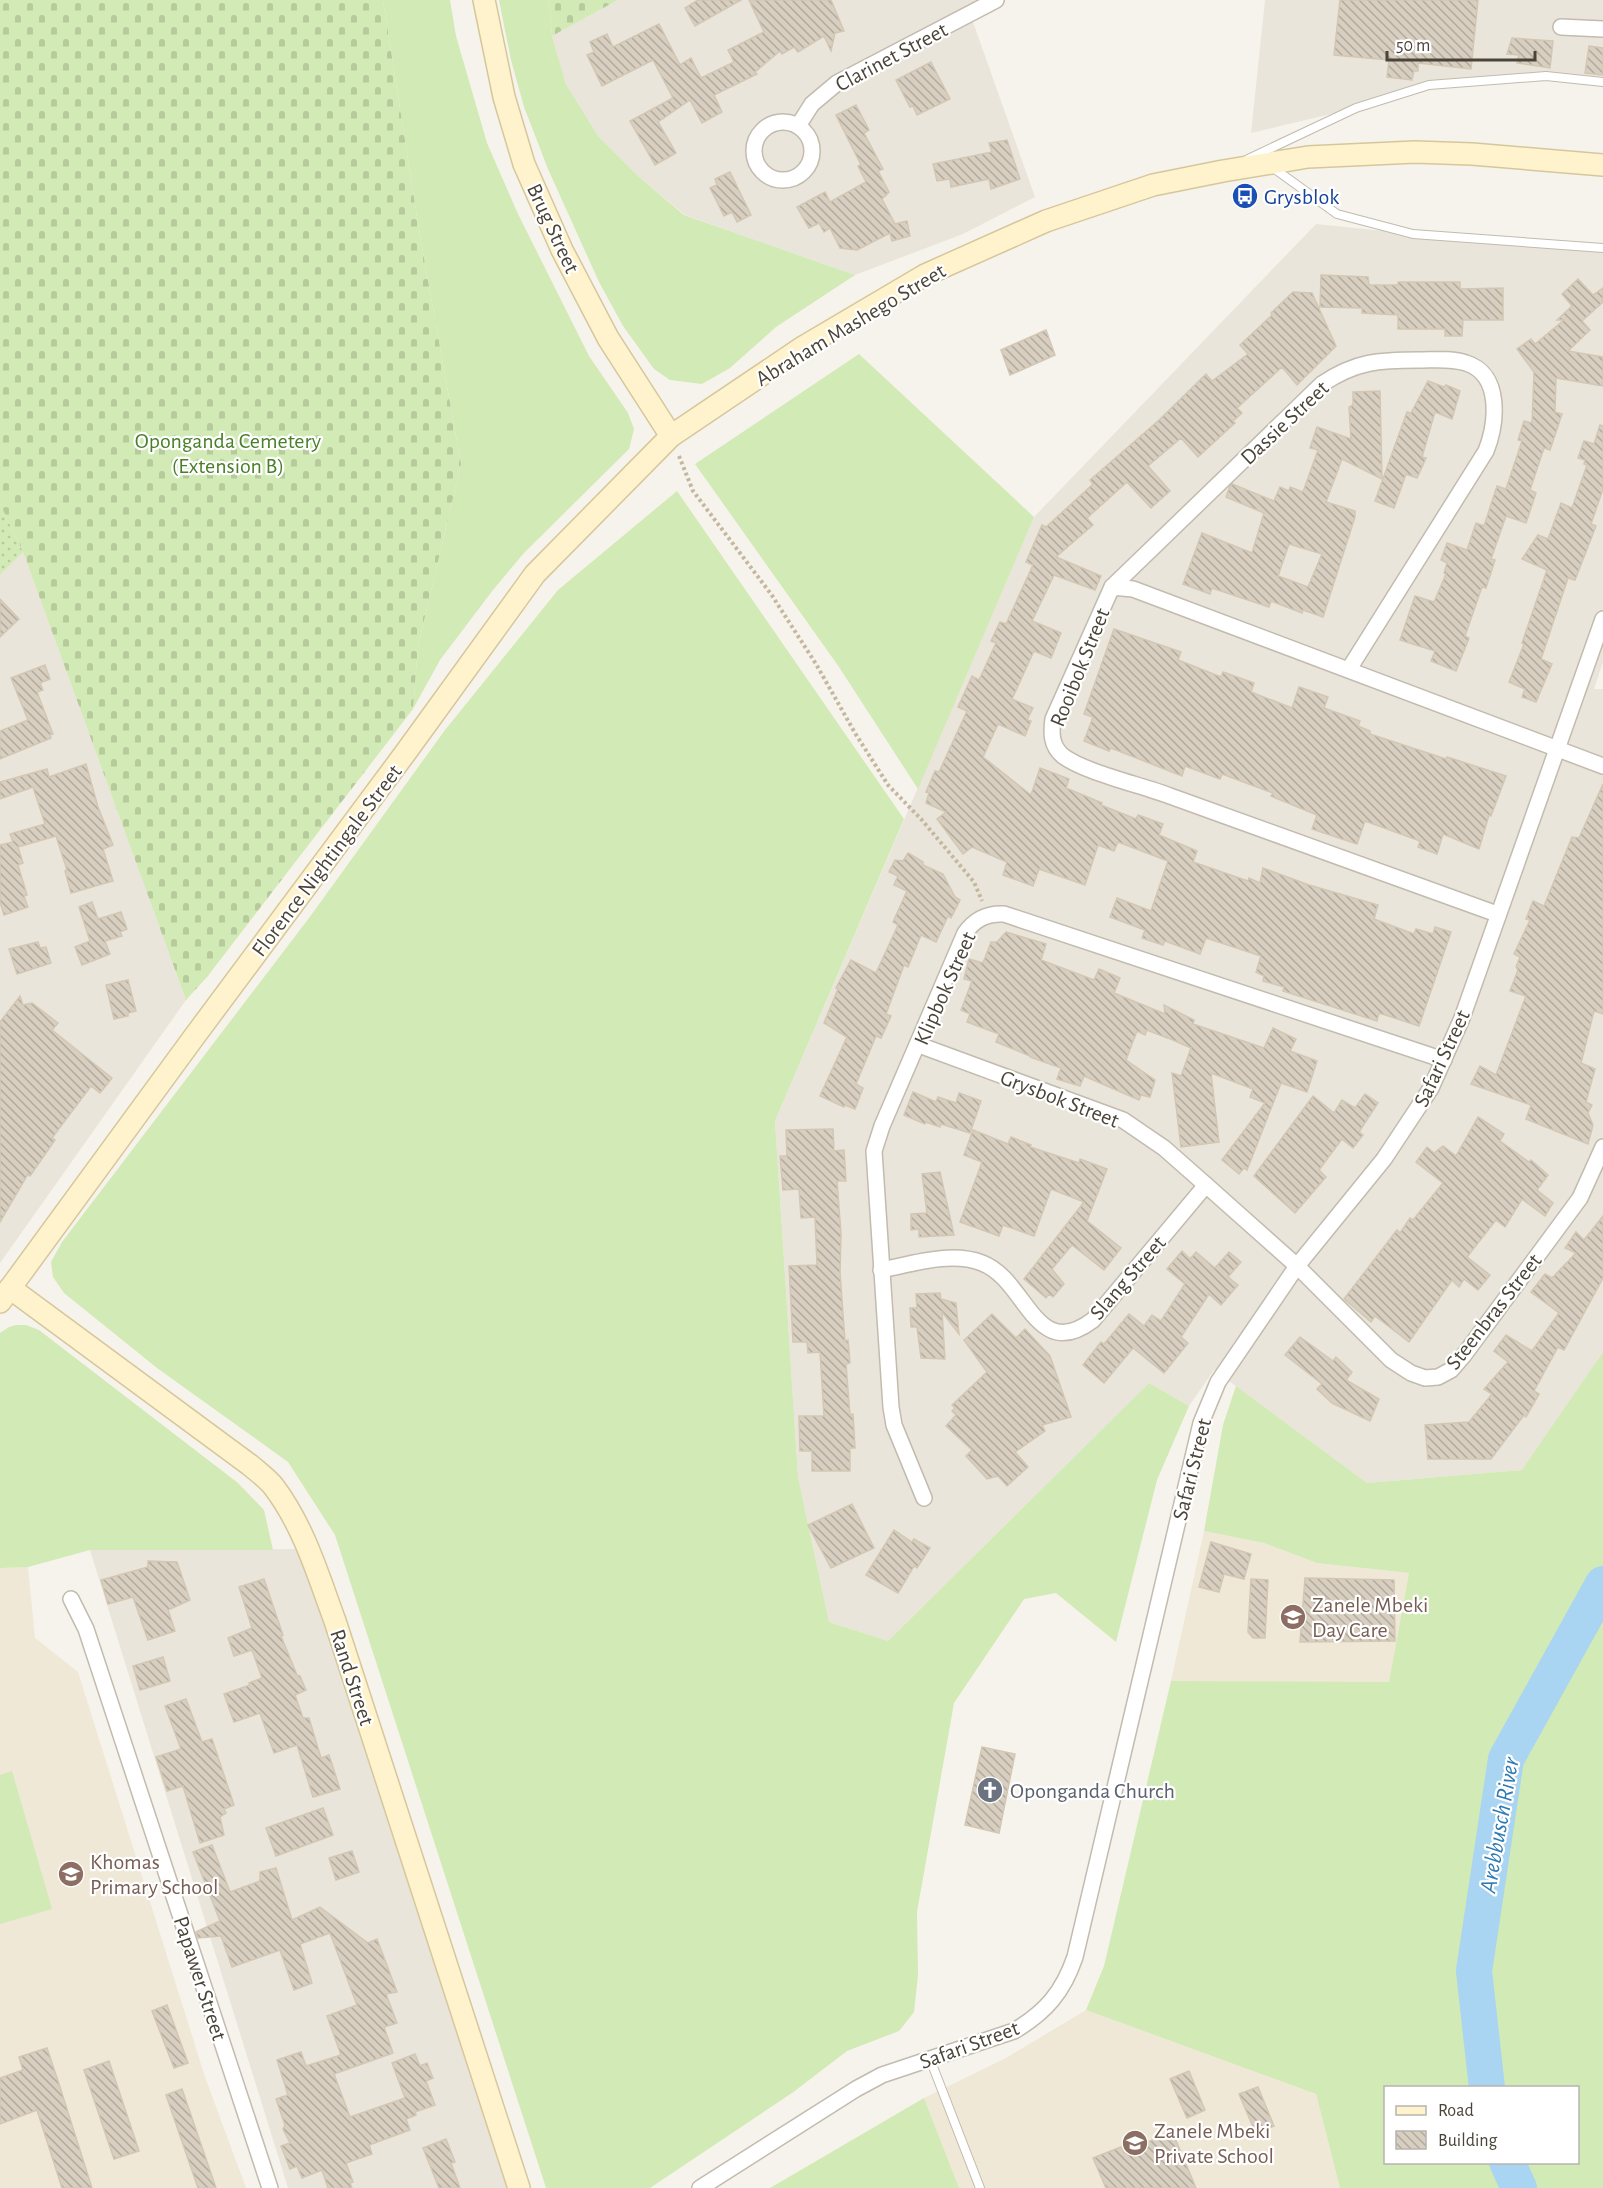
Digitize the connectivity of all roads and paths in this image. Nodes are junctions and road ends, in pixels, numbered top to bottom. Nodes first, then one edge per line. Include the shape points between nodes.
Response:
1 (484, 0) edge
2 (996, 0) edge
3 (1561, 27) dead end
4 (1603, 29) edge
5 (1603, 82) edge
6 (798, 126) dead end
7 (1268, 164) junction
8 (1603, 165) edge
9 (1223, 171) junction
10 (1603, 248) edge
11 (671, 436) junction
12 (1112, 587) junction
13 (1603, 619) edge
14 (1349, 669) junction
15 (1557, 748) junction
16 (1603, 766) edge
17 (1497, 914) junction
18 (988, 915) junction
19 (919, 1045) junction
20 (1444, 1060) junction
21 (1603, 1147) edge
22 (1206, 1185) junction
23 (1297, 1266) junction
24 (881, 1270) junction
25 (5, 1295) edge
26 (924, 1498) dead end
27 (71, 1599) dead end
28 (930, 2059) junction
29 (270, 2188) edge
30 (519, 2188) edge
31 (700, 2188) edge
32 (980, 2188) edge

1 - 11 main road, Brug Street via 504,97 524,164 562,250 608,338
2 - 6 street, Clarinet Street via 837,83 812,104
3 - 4 street
5 - 9 lane via 1546,76 1429,85 1356,108
7 - 8 main road, Abraham Mashego Street via 1415,152
7 - 9 main road, Abraham Mashego Street
7 - 10 lane via 1337,214 1413,234
9 - 11 main road, Abraham Mashego Street via 1153,185 1046,220 925,275 803,347
11 - 18 path via 693,491 771,594 888,785 974,882
11 - 25 main road, Florence Nightingale Street via 535,574
12 - 14 street, Rooibok Street via 1133,589
12 - 14 street, Dassie Street via 1339,372 1380,360 1466,363 1488,378 1494,408 1492,436 1479,464
12 - 17 street, Rooibok Street via 1053,719 1051,733 1063,756 1098,772
13 - 15 street, Safari Street
14 - 15 street, Rooibok Street
15 - 16 street
15 - 17 street, Safari Street
17 - 20 street, Safari Street
18 - 19 street, Klipbok Street via 965,933
18 - 20 street, Klipbok Street via 1004,914
19 - 22 street, Grysbok Street via 1122,1120 1164,1148
19 - 24 street, Klipbok Street via 874,1151
20 - 23 street, Safari Street via 1424,1101 1384,1159
21 - 23 street, Steenbras Street via 1580,1198 1464,1355 1452,1370 1438,1377 1410,1373 1391,1360
22 - 23 street, Grysbok Street
22 - 24 street, Slang Street via 1093,1320 1067,1334 1054,1332 1041,1323 1000,1272 981,1262 933,1260
23 - 28 street, Safari Street via 1218,1382 1201,1423 1068,1978 1033,2020 1014,2031
24 - 26 street, Klipbok Street via 894,1425
25 - 30 main road, Rand Street via 250,1465 273,1485 293,1517 335,1621
27 - 29 street, Papawer Street via 86,1629
28 - 31 street, Safari Street via 882,2075 856,2089
28 - 32 lane

